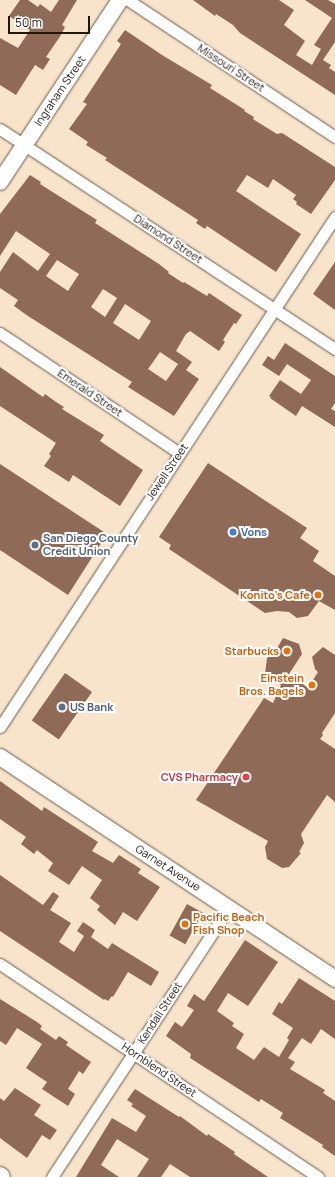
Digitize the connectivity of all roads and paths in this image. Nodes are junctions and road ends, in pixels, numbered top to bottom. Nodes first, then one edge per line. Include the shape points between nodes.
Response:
1 (120, 0) edge
2 (128, 0) edge
3 (0, 129) edge
4 (335, 137) edge
5 (24, 145) junction
6 (0, 182) edge
7 (335, 217) edge
8 (274, 308) junction
9 (0, 333) edge
10 (335, 349) edge
11 (179, 453) junction
12 (0, 727) edge
13 (0, 757) edge
14 (229, 908) junction
15 (0, 964) edge
16 (335, 979) edge
17 (134, 1054) junction
18 (52, 1177) edge
19 (318, 1177) edge

1 - 5 main road, Ingraham Street
2 - 4 street, Missouri Street
3 - 5 street, Diamond Street
5 - 6 main road, Ingraham Street
5 - 8 street, Diamond Street
7 - 8 street, Jewell Street
8 - 10 street, Diamond Street
8 - 11 street, Jewell Street
9 - 11 street, Emerald Street
11 - 12 street, Jewell Street
13 - 14 main road, Garnet Avenue
14 - 16 main road, Garnet Avenue
14 - 17 street, Kendall Street
15 - 17 street, Hornblend Street
17 - 18 street, Kendall Street
17 - 19 street, Hornblend Street

